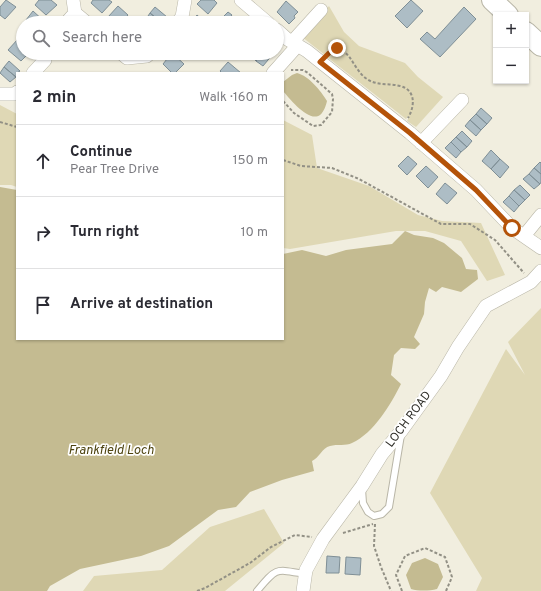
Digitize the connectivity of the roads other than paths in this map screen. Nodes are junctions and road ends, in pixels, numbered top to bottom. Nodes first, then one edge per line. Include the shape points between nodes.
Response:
1 (73, 0) edge
2 (185, 0) edge
3 (241, 0) edge
4 (494, 0) edge
5 (321, 10) dead end
6 (505, 12) edge
7 (71, 16) edge
8 (182, 16) edge
9 (260, 16) edge
10 (284, 35) edge
11 (529, 35) edge
12 (295, 43) junction
13 (541, 46) edge
14 (284, 58) edge
15 (45, 60) edge
16 (283, 60) edge
17 (34, 72) edge
18 (274, 72) edge
19 (16, 93) edge
20 (0, 94) edge
21 (462, 100) dead end
22 (421, 144) junction
23 (541, 215) edge
24 (524, 236) junction
25 (541, 248) edge
26 (541, 271) edge
27 (402, 430) junction
28 (362, 486) junction
29 (305, 574) junction
30 (256, 591) edge
31 (303, 591) edge

1 - 7 street
2 - 8 street
3 - 9 street
4 - 6 main road
5 - 12 street
10 - 12 street
11 - 13 main road
12 - 14 street
12 - 22 street
15 - 17 street
16 - 18 street
19 - 20 street
21 - 22 street
22 - 24 street via 476,190 512,228
23 - 24 street
24 - 25 street
26 - 27 street, LOCH ROAD via 531,282 486,306 441,376
27 - 28 street, LOCH ROAD via 382,454
27 - 28 lane via 389,507 382,514 374,516 368,512 363,503
28 - 29 street, LOCH ROAD via 323,539
29 - 30 lane via 281,570 271,574
29 - 31 street, LOCH ROAD

